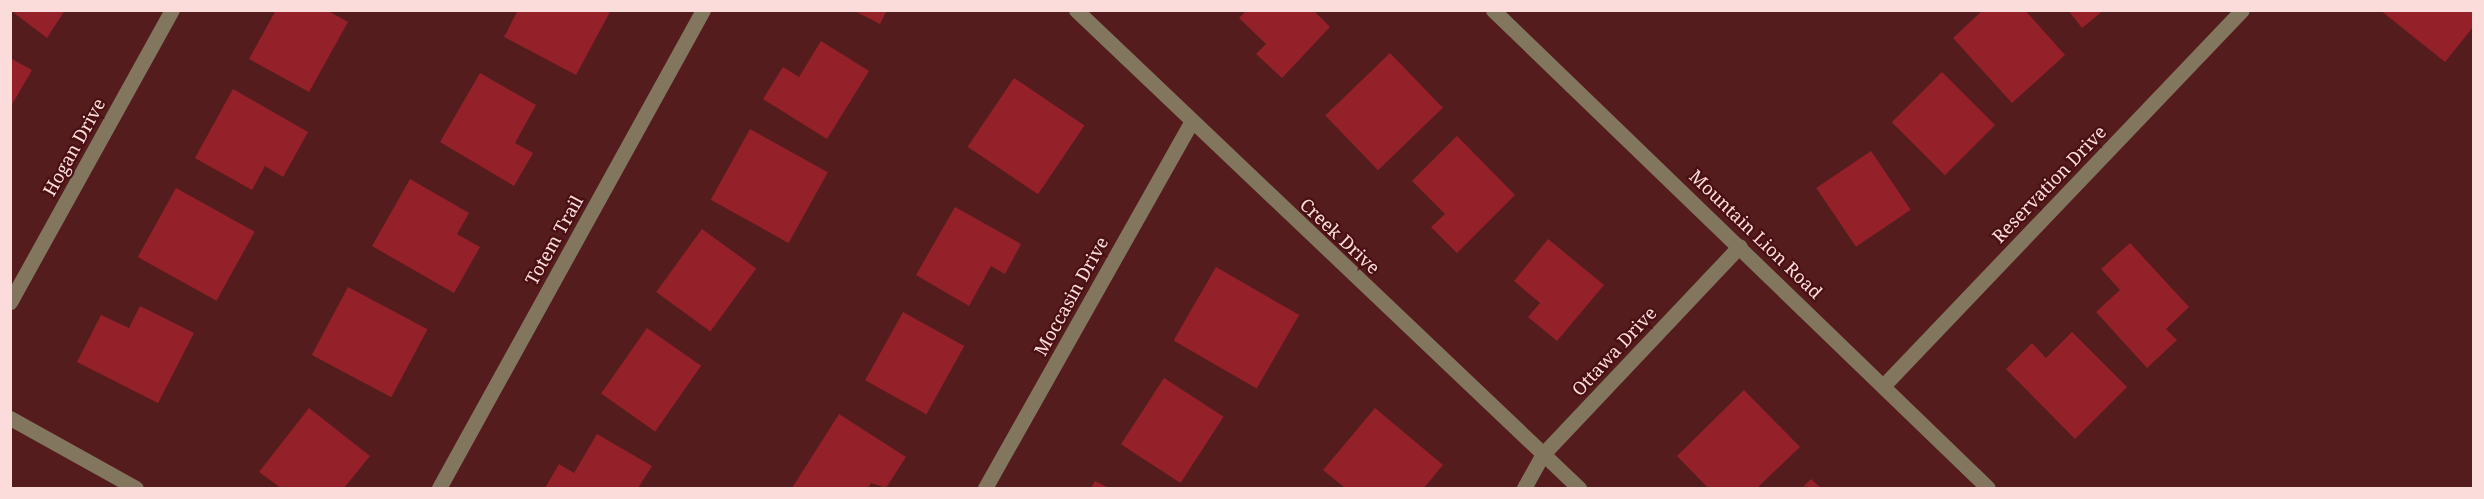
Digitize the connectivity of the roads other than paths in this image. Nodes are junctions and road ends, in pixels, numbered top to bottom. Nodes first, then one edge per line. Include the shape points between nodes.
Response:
1 (172, 10) edge
2 (703, 10) edge
3 (1076, 10) edge
4 (1493, 10) edge
5 (2242, 10) edge
6 (1191, 123) junction
7 (1740, 246) junction
8 (10, 302) edge
9 (1884, 385) junction
10 (10, 418) edge
11 (1543, 454) junction
12 (136, 489) edge
13 (439, 489) edge
14 (985, 489) edge
15 (1524, 489) edge
16 (1579, 489) edge
17 (1988, 489) edge

1 - 8 street, Hogan Drive
2 - 13 street, Totem Trail
3 - 6 street, Creek Drive
4 - 7 street, Mountain Lion Road
5 - 9 street, Reservation Drive
6 - 11 street, Creek Drive
6 - 14 street, Moccasin Drive
7 - 9 street, Mountain Lion Road
7 - 11 street, Ottawa Drive
9 - 17 street, Mountain Lion Road
10 - 12 street
11 - 15 street, Ottawa Drive
11 - 16 street, Creek Drive

